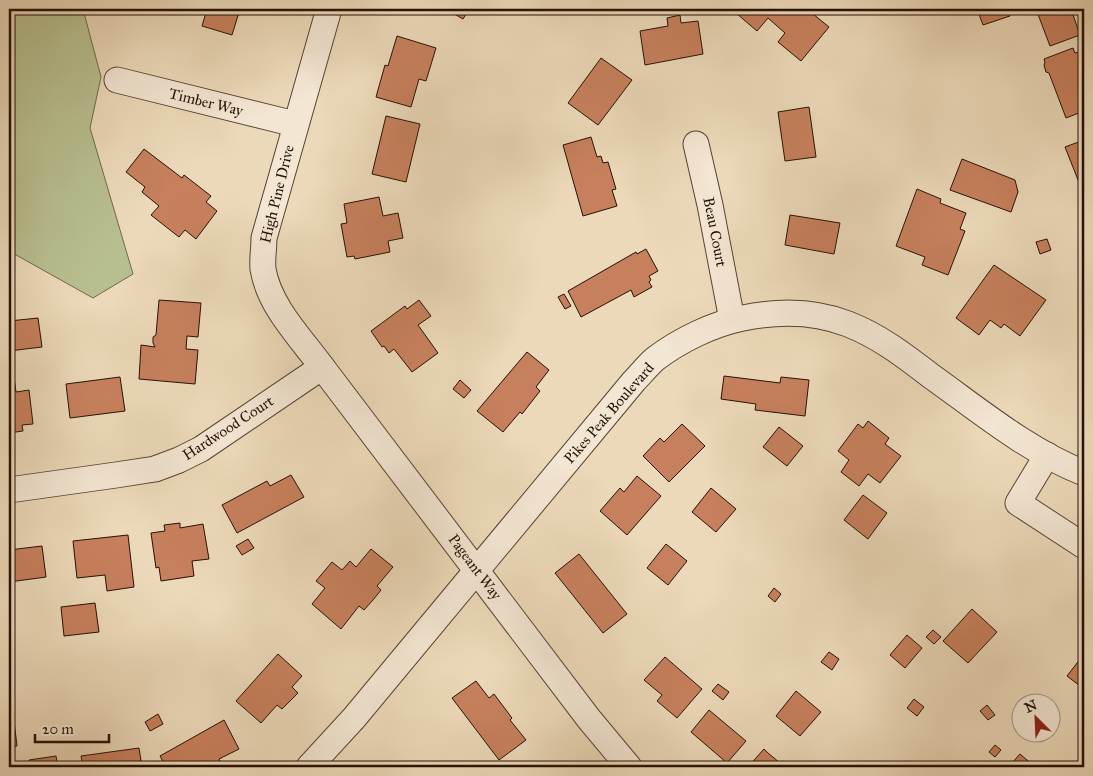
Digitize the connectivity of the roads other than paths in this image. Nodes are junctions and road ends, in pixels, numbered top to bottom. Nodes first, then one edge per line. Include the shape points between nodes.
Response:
1 (329, 9) edge
2 (117, 80) dead end
3 (295, 124) junction
4 (696, 144) dead end
5 (732, 320) junction
6 (322, 367) junction
7 (1047, 455) junction
8 (1084, 473) edge
9 (9, 490) edge
10 (1084, 546) edge
11 (477, 569) junction
12 (309, 767) edge
13 (629, 767) edge

1 - 3 street, High Pine Drive
2 - 3 street, Timber Way
3 - 6 street, High Pine Drive via 264,238 263,268 270,294
4 - 5 street, Beau Court
5 - 7 street, Pikes Peak Boulevard via 794,313 846,323 877,338
5 - 11 street, Pikes Peak Boulevard via 699,333 654,360
6 - 9 street, Hardwood Court via 179,460 126,474
6 - 11 street, Pageant Way
7 - 8 street, Pikes Peak Boulevard
7 - 10 street via 1018,503
11 - 12 street, Pikes Peak Boulevard via 354,718
11 - 13 street, Pageant Way

